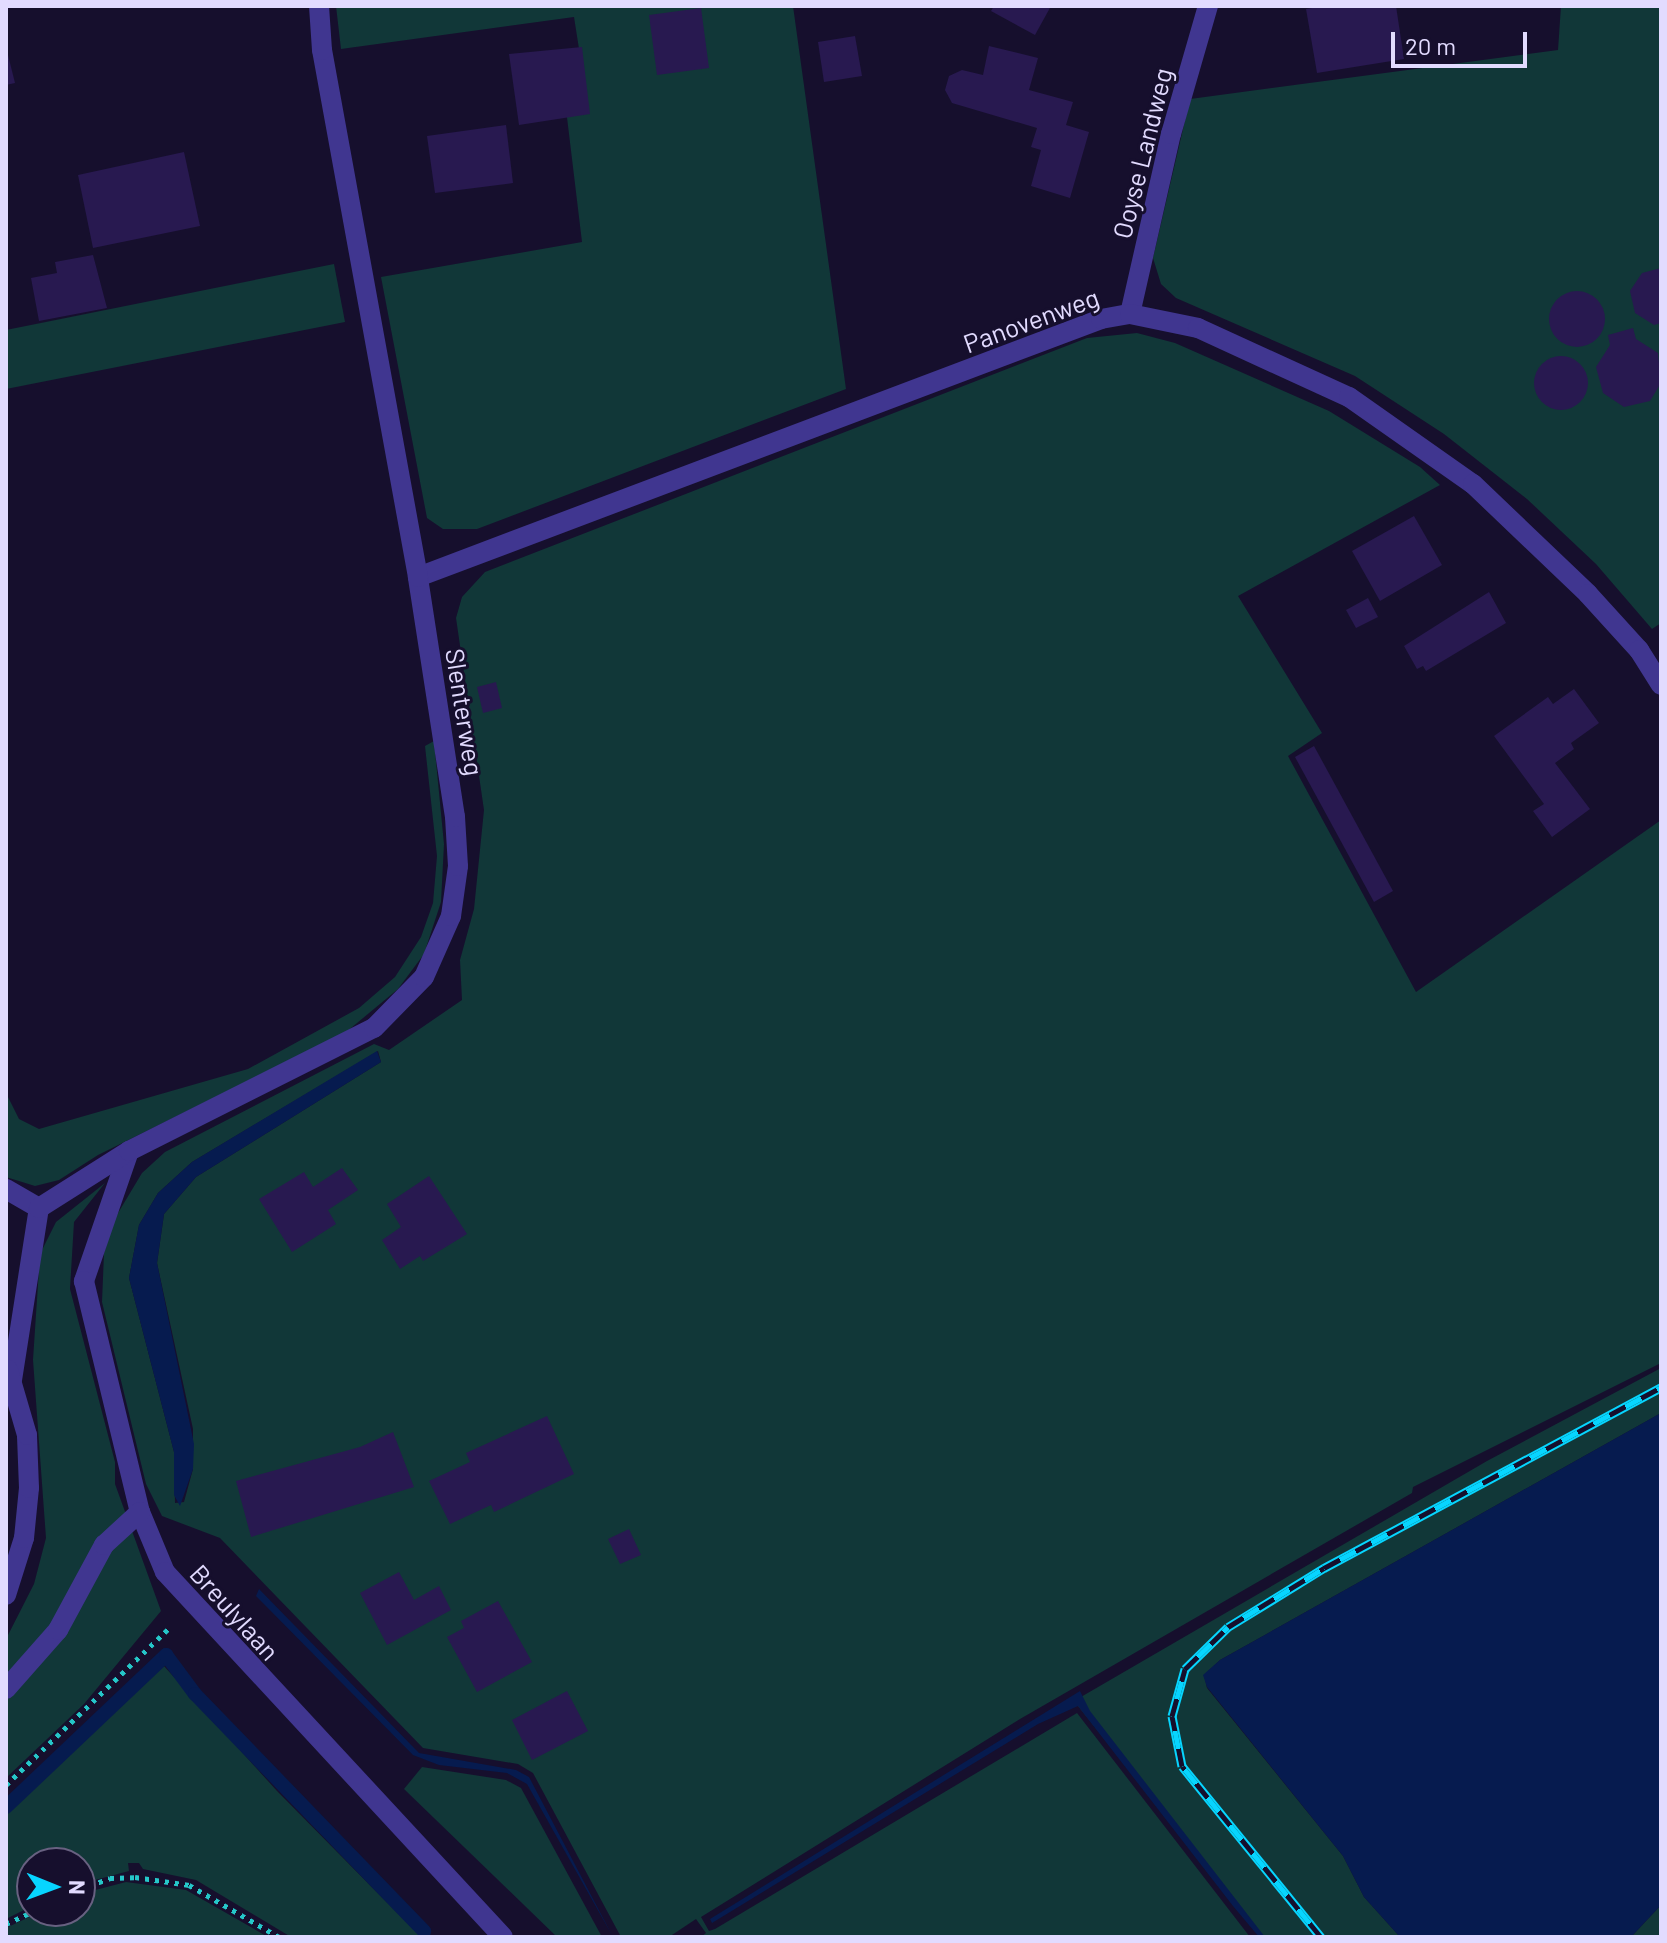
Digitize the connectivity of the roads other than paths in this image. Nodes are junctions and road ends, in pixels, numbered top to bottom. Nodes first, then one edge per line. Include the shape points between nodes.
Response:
1 (319, 6) edge
2 (1208, 6) edge
3 (1130, 314) junction
4 (418, 577) junction
5 (1661, 685) edge
6 (129, 1151) junction
7 (6, 1189) edge
8 (39, 1208) junction
9 (9, 1371) edge
10 (140, 1512) junction
11 (6, 1595) edge
12 (6, 1689) edge
13 (503, 1937) edge

1 - 4 street, Slenterweg via 369,328
2 - 3 street, Ooyse Landweg via 1171,134
3 - 4 street, Panovenweg via 1101,319
3 - 5 street, Panovenweg via 1198,328 1349,397 1473,484 1639,650
4 - 6 street, Slenterweg via 458,866 451,916 439,951 424,977 374,1028
6 - 8 street, Slenterweg
6 - 10 street, Breulylaan via 84,1281
7 - 8 street
8 - 9 street
9 - 11 street via 27,1435 29,1488 24,1538
10 - 12 street via 104,1545 58,1630
10 - 13 street, Breulylaan via 165,1572 192,1606

